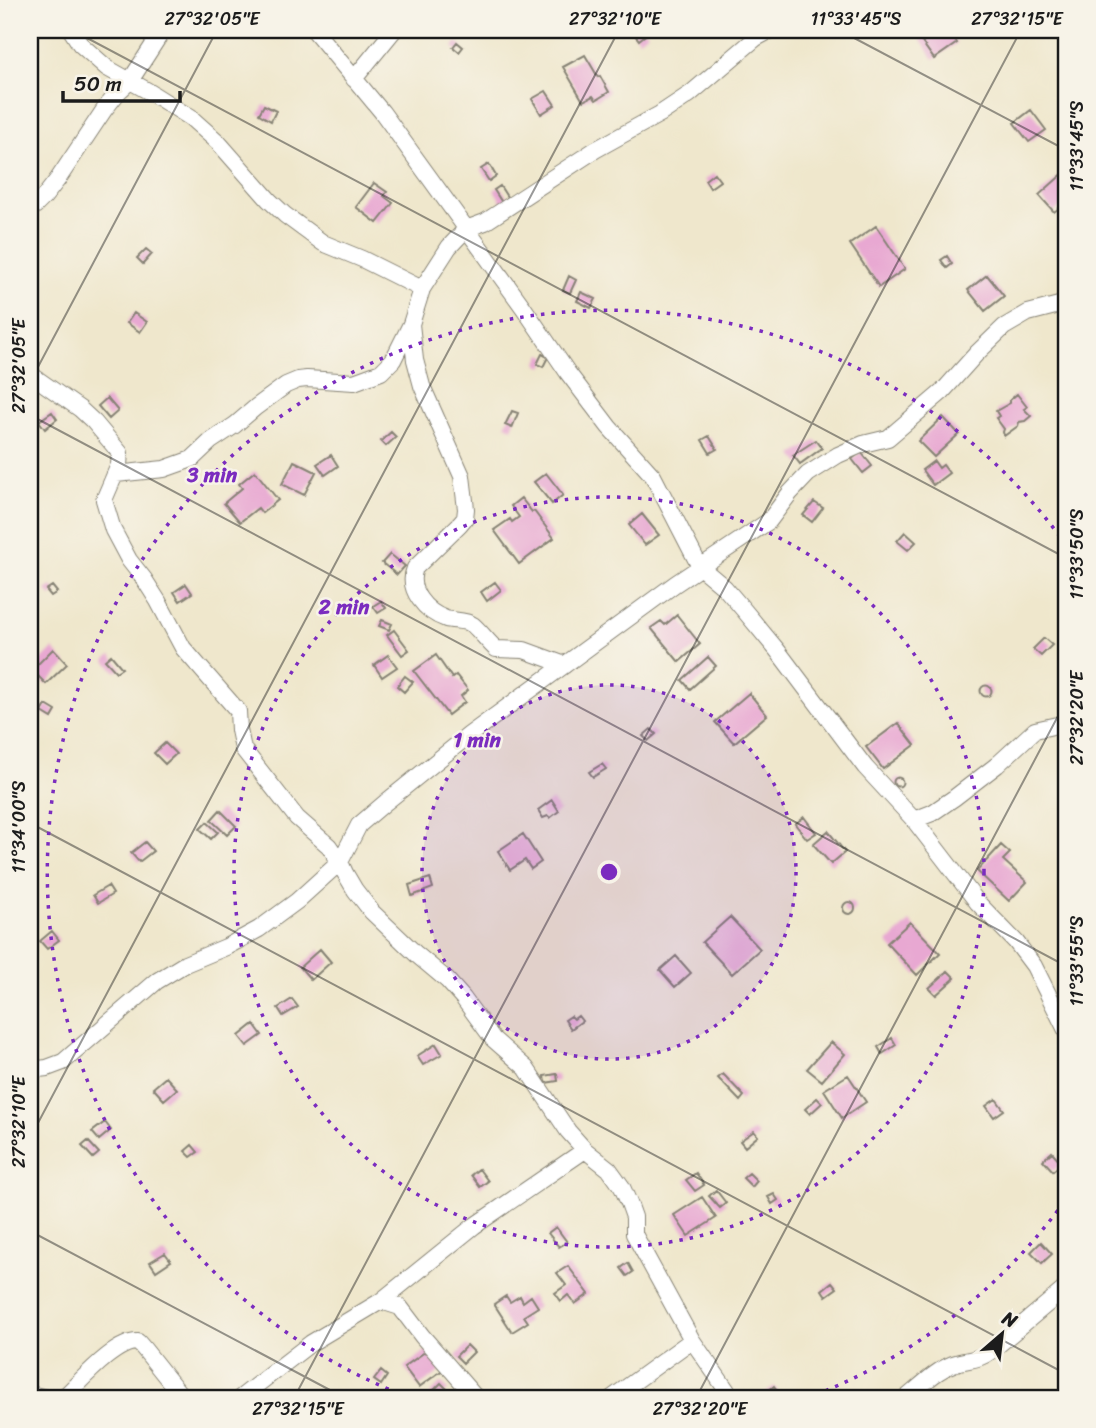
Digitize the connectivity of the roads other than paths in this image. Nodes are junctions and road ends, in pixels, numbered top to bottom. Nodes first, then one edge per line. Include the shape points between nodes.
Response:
1 (71, 30) edge
2 (163, 30) edge
3 (314, 30) edge
4 (394, 30) edge
5 (771, 30) edge
6 (354, 79) junction
7 (130, 81) junction
8 (30, 209) edge
9 (466, 229) junction
10 (422, 289) junction
11 (1064, 306) edge
12 (411, 324) junction
13 (30, 374) edge
14 (116, 474) junction
15 (700, 567) junction
16 (565, 665) junction
17 (1066, 723) edge
18 (914, 820) junction
19 (340, 862) junction
20 (1066, 1030) edge
21 (30, 1070) edge
22 (585, 1150) junction
23 (1066, 1288) edge
24 (381, 1301) junction
25 (692, 1340) junction
26 (30, 1394) edge
27 (46, 1398) edge
28 (59, 1398) edge
29 (183, 1398) edge
30 (240, 1398) edge
31 (476, 1398) edge
32 (612, 1398) edge
33 (732, 1398) edge
34 (906, 1398) edge

1 - 7 street via 99,62
2 - 7 street
3 - 6 street
4 - 6 street
5 - 9 street via 660,114 595,150 485,222
6 - 9 street
7 - 8 street via 104,110 44,197
7 - 10 street via 191,118 269,200 323,243
9 - 10 street
9 - 15 street via 609,427 653,475
10 - 12 street
11 - 15 street via 1028,313 1004,327 942,392 888,438 863,444 808,474 769,522
12 - 14 street via 382,372 354,382 298,380 192,459 164,469
12 - 16 street via 422,387 460,468 466,509 460,524 415,568 415,592 434,614 471,624 496,649 524,650
13 - 14 street via 80,409 105,435 120,453
14 - 19 street via 104,500 129,560 183,648 238,711 243,748 297,818
15 - 16 street
15 - 18 street via 743,609 865,767
16 - 19 street via 469,735 359,825
17 - 18 street via 1035,730 954,798
18 - 20 street via 1034,966
19 - 21 street via 259,929 156,981 63,1062
19 - 22 street via 372,912 447,980 493,1039 526,1068
22 - 24 street via 474,1226
22 - 25 street via 609,1169 622,1187 634,1217 634,1234
23 - 34 street via 981,1358 939,1371
24 - 30 street via 311,1343
24 - 31 street via 400,1307
25 - 32 street
25 - 33 street
26 - 27 street
28 - 29 street via 131,1342 138,1342

